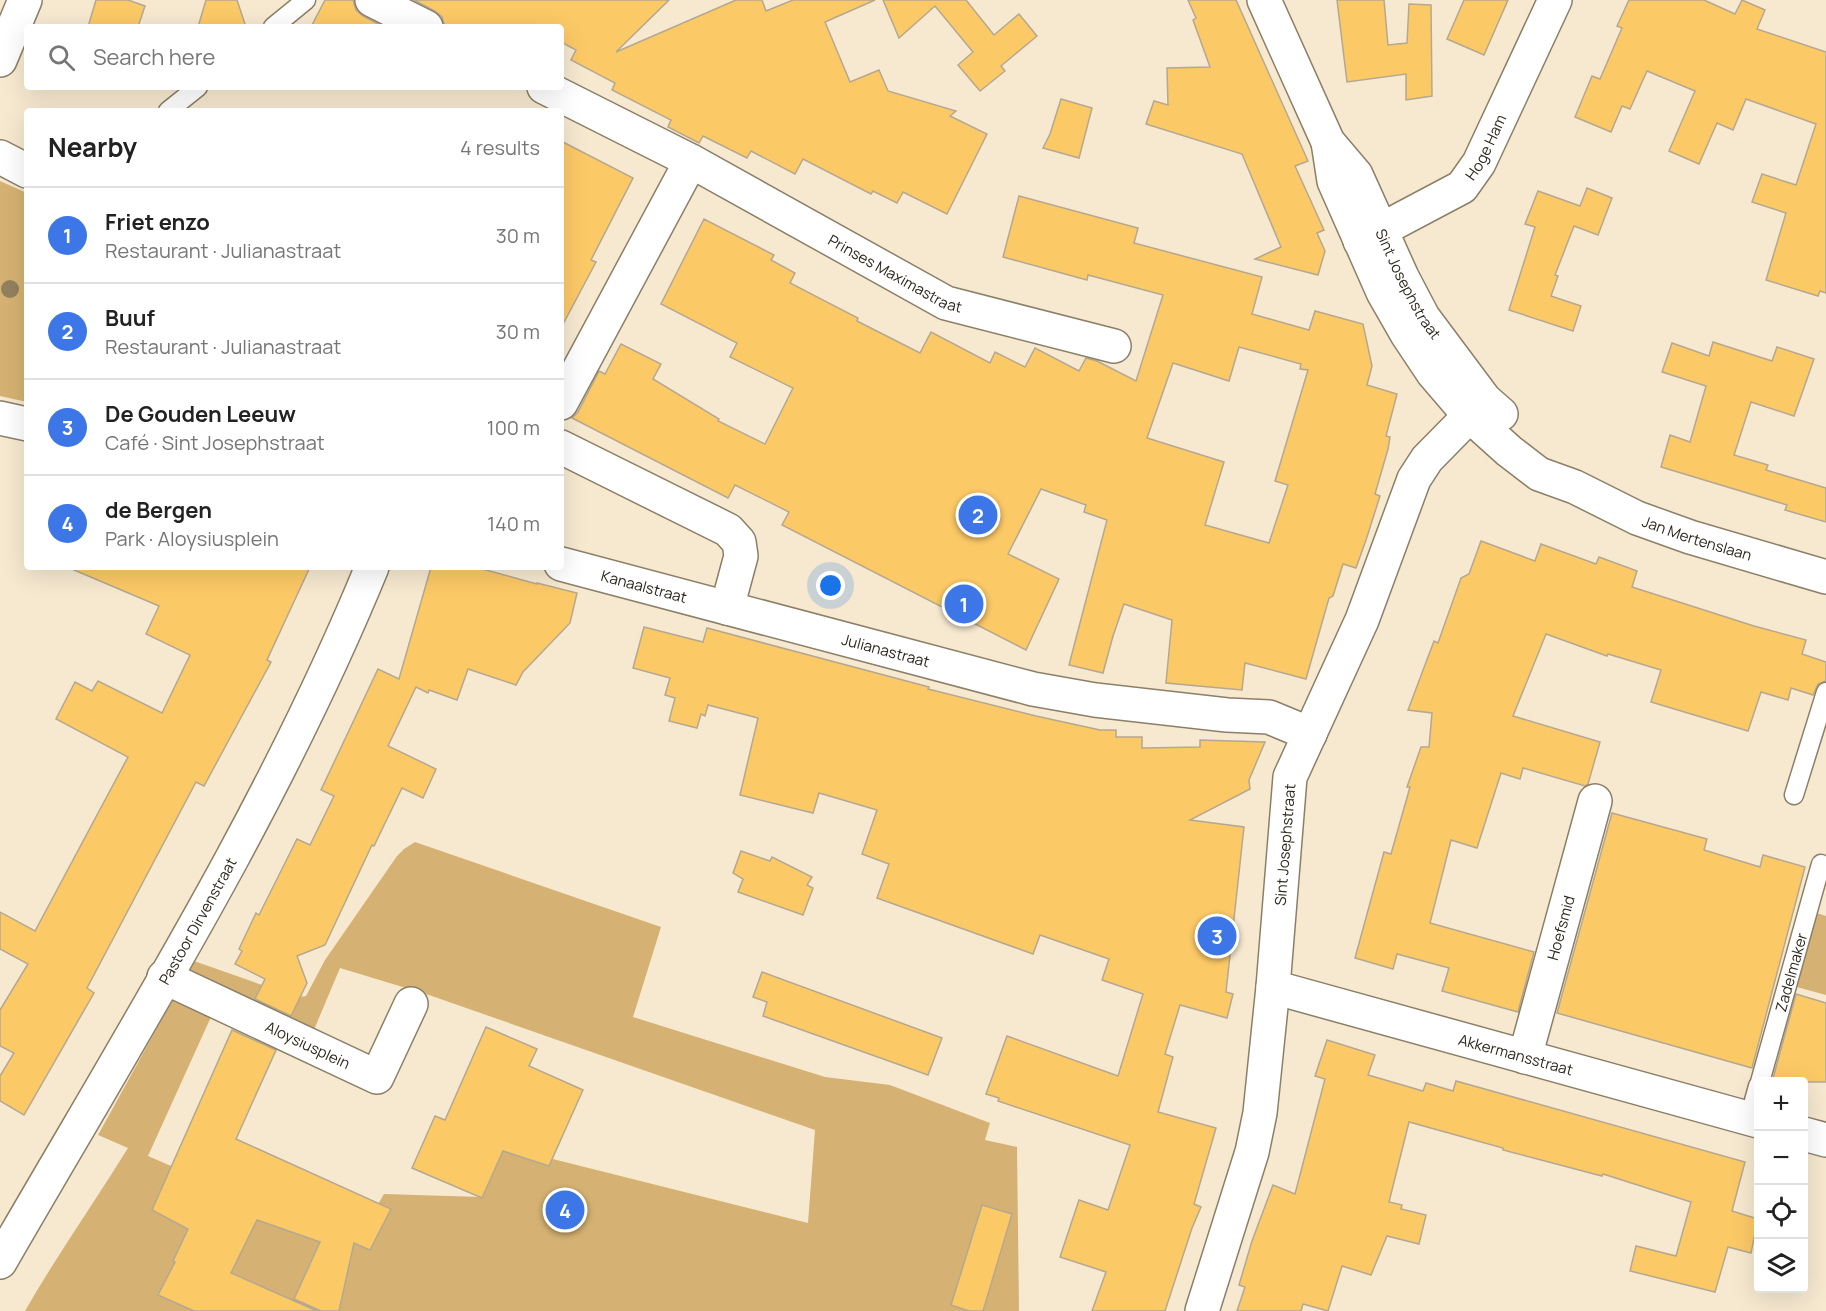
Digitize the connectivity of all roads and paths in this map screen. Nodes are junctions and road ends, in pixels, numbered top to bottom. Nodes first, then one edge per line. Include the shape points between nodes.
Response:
1 (25, 0) edge
2 (306, 0) edge
3 (372, 0) edge
4 (1264, 0) edge
5 (1556, 0) edge
6 (277, 24) edge
7 (420, 24) edge
8 (0, 60) edge
9 (194, 90) edge
10 (550, 90) edge
11 (172, 108) edge
12 (0, 157) edge
13 (691, 161) junction
14 (24, 169) edge
15 (1370, 236) junction
16 (1114, 346) dead end
17 (564, 397) edge
18 (1477, 407) junction
19 (0, 418) edge
20 (24, 423) edge
21 (564, 448) edge
22 (564, 565) edge
23 (371, 570) edge
24 (1826, 577) edge
25 (726, 608) junction
26 (1826, 692) edge
27 (1310, 734) junction
28 (1794, 795) dead end
29 (1595, 801) dead end
30 (1821, 864) dead end
31 (164, 977) junction
32 (1273, 987) junction
33 (411, 1004) dead end
34 (1525, 1057) junction
35 (1761, 1077) edge
36 (1754, 1120) edge
37 (1808, 1135) edge
38 (1826, 1140) edge
39 (0, 1262) edge
40 (1202, 1311) edge

1 - 8 street
2 - 6 lane
3 - 7 street
4 - 15 street, Sint Josephstraat via 1328,142 1356,175
5 - 15 street, Hoge Ham via 1479,163 1462,188
9 - 11 lane
10 - 13 street, Prinses Maximastraat
12 - 14 street
13 - 16 street, Prinses Maximastraat via 946,303
13 - 17 street
15 - 18 street, Sint Josephstraat via 1383,292 1407,334 1433,373
18 - 24 street, Jan Mertenslaan via 1547,453 1575,488 1637,518 1690,537
18 - 27 street, Sint Josephstraat via 1427,459 1414,479 1362,620
19 - 20 street
21 - 25 street via 728,530 739,542 741,556
22 - 25 street, Kanaalstraat
23 - 31 street, Pastoor Dirvenstraat via 343,637 239,848
25 - 27 street, Julianastraat via 1033,689 1095,700 1269,717
26 - 28 lane
27 - 32 street, Sint Josephstraat via 1290,777
29 - 34 street, Hoefsmid
30 - 35 lane, Zadelmaker
31 - 33 street, Aloysiusplein via 377,1077
31 - 39 street, Pastoor Dirvenstraat
32 - 34 street, Akkermansstraat
32 - 40 street, Sint Josephstraat via 1260,1113
34 - 36 street, Akkermansstraat
37 - 38 street

